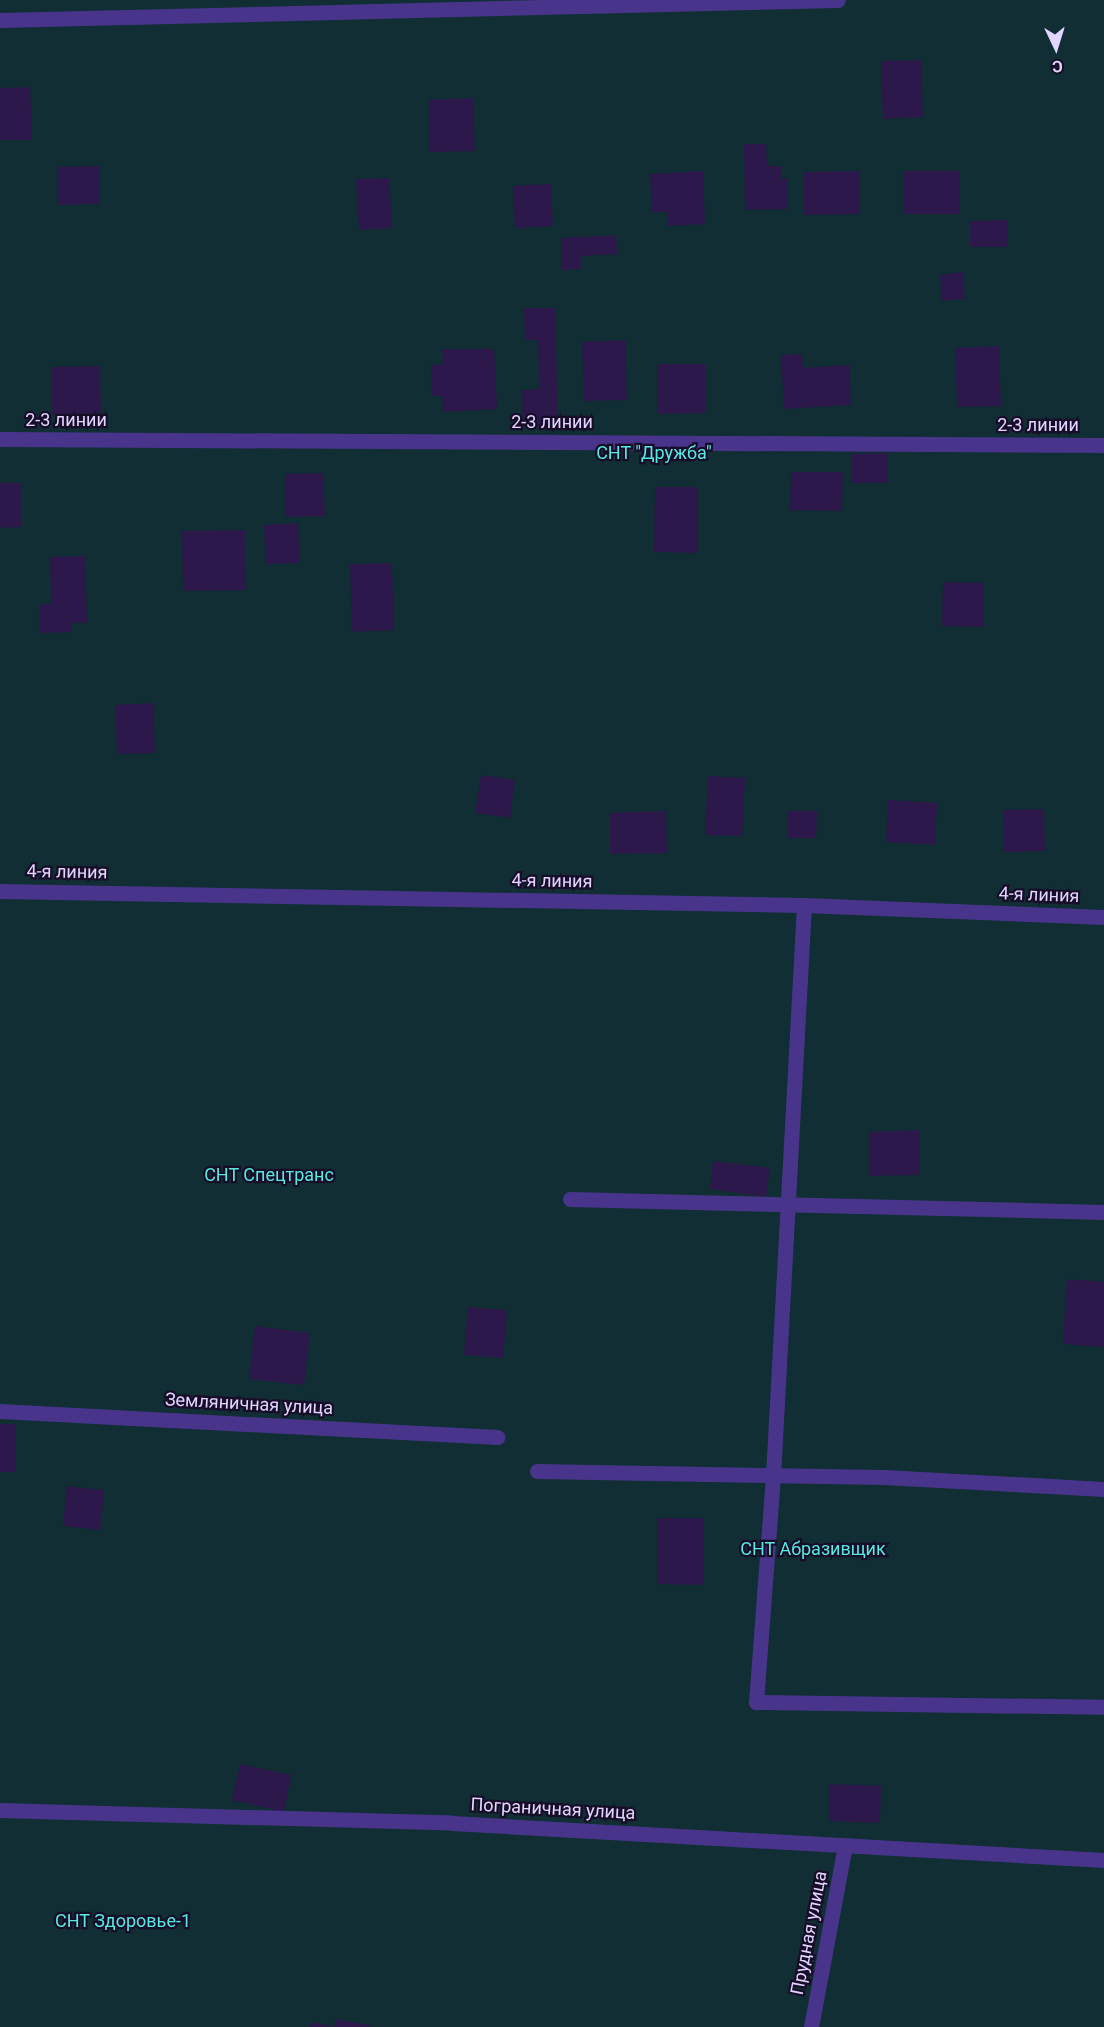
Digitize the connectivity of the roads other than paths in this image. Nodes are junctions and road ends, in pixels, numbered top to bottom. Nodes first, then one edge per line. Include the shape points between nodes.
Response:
1 (838, 0) edge
2 (0, 20) edge
3 (0, 439) edge
4 (1104, 445) edge
5 (0, 891) edge
6 (804, 905) junction
7 (1104, 917) edge
8 (570, 1199) dead end
9 (788, 1207) junction
10 (1104, 1212) edge
11 (0, 1411) edge
12 (497, 1437) dead end
13 (537, 1471) dead end
14 (773, 1476) junction
15 (1104, 1489) edge
16 (1104, 1707) edge
17 (0, 1810) edge
18 (844, 1846) junction
19 (1104, 1860) edge
20 (811, 2027) edge

1 - 2 street
3 - 4 street, 2-3 линии
5 - 6 street, 4-я линия
6 - 7 street, 4-я линия
6 - 9 street
8 - 9 street
9 - 10 street
9 - 14 street
11 - 12 street, Земляничная улица
13 - 14 street
14 - 15 street via 884,1477
14 - 16 street via 756,1702
17 - 18 street, Пограничная улица via 452,1823
18 - 19 street, Пограничная улица
18 - 20 street, Прудная улица

